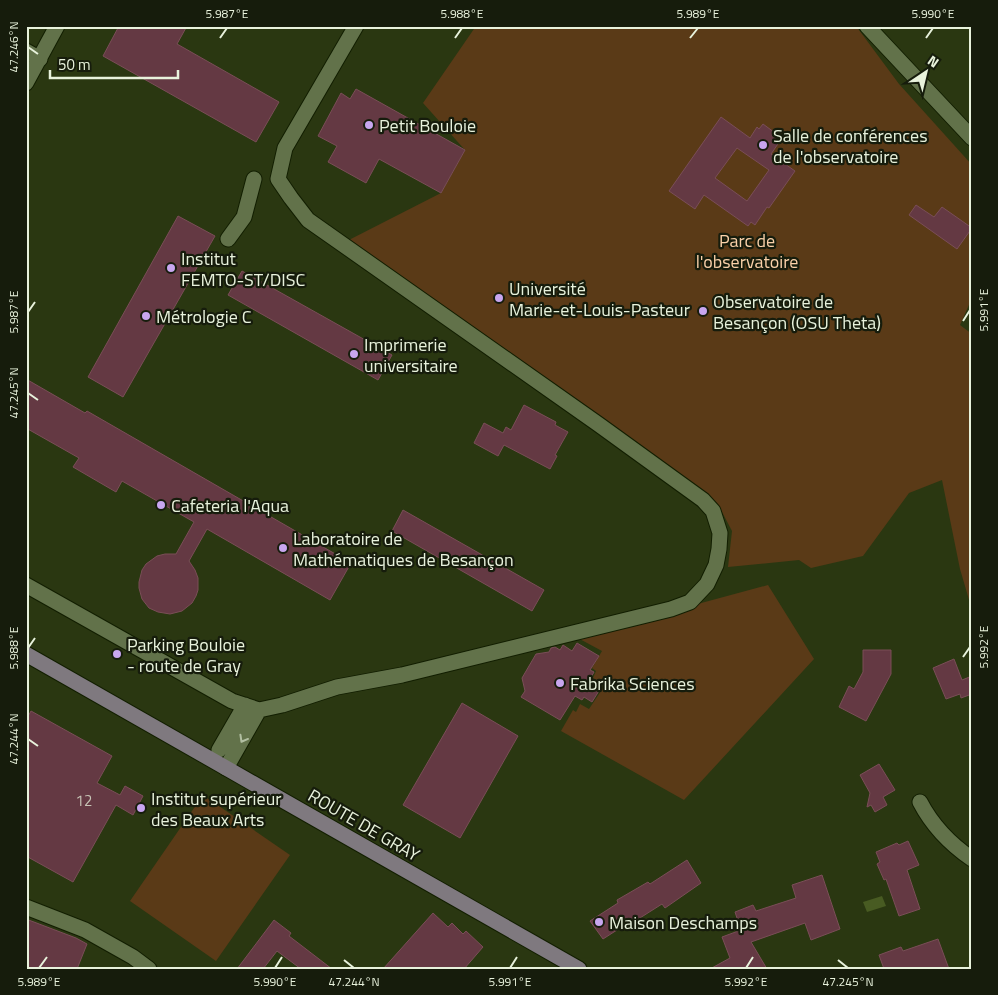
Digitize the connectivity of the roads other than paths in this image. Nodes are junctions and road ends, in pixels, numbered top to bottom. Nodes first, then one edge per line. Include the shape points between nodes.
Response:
1 (58, 26) edge
2 (356, 26) edge
3 (867, 26) edge
4 (26, 51) edge
5 (40, 59) junction
6 (26, 83) edge
7 (972, 138) edge
8 (254, 179) dead end
9 (228, 239) dead end
10 (26, 585) edge
11 (26, 654) edge
12 (252, 707) junction
13 (219, 750) dead end
14 (226, 768) junction
15 (920, 802) dead end
16 (972, 859) edge
17 (26, 907) edge
18 (149, 969) edge
19 (579, 969) edge

1 - 5 street
2 - 12 street via 284,148 278,179 291,198 308,220 703,500 716,518 720,533 719,549 707,584 690,602 671,609 402,676 337,687 282,704
3 - 7 street
4 - 5 street
5 - 6 street
8 - 9 street via 244,216
10 - 12 street via 232,701
11 - 14 main road, ROUTE DE GRAY
12 - 13 street
12 -> 14 street
14 - 19 main road, ROUTE DE GRAY
15 - 16 street via 945,837
17 - 18 street via 85,930

